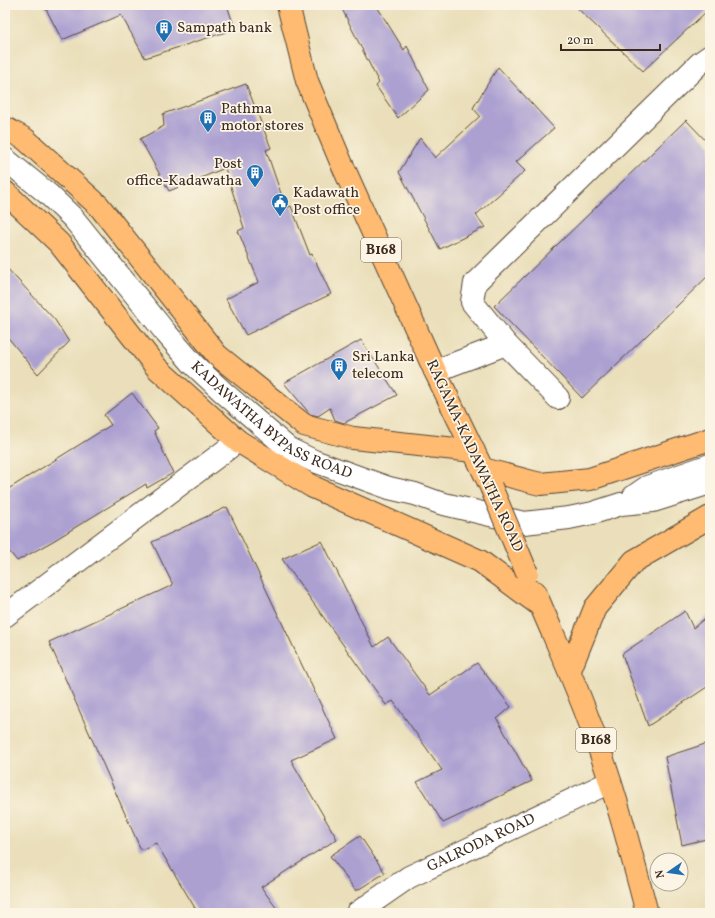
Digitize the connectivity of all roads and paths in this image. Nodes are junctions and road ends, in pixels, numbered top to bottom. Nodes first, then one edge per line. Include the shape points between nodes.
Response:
1 (288, 5) edge
2 (707, 64) edge
3 (5, 128) edge
4 (5, 159) edge
5 (5, 192) edge
6 (506, 344) junction
7 (436, 370) junction
8 (558, 398) dead end
9 (710, 439) edge
10 (238, 441) junction
11 (710, 465) edge
12 (483, 469) junction
13 (710, 483) edge
14 (621, 504) junction
15 (710, 517) edge
16 (541, 606) junction
17 (5, 616) edge
18 (570, 670) junction
19 (610, 782) junction
20 (357, 913) edge
21 (647, 913) edge

1 - 7 main road, RAGAMA-KADAWATHA ROAD / B168 via 307,81
2 - 6 street via 475,283 472,302
3 - 12 main road via 25,139 99,206 217,355 304,425
4 - 14 street, KADAWATHA BYPASS ROAD via 73,218 193,364 289,449 314,461 389,488 440,503 524,522 569,518
5 - 10 main road via 59,243 158,368
6 - 7 street
6 - 8 street
7 - 12 main road, RAGAMA-KADAWATHA ROAD / B168
9 - 12 main road via 590,479 540,484
10 - 16 main road via 313,487 480,561
10 - 17 street
11 - 14 street, KADAWATHA BYPASS ROAD via 647,487
12 - 16 main road, RAGAMA-KADAWATHA ROAD / B168, bridge
13 - 14 street, KADAWATHA BYPASS ROAD via 653,501
15 - 18 main road via 634,561 595,608
16 - 18 main road, RAGAMA-KADAWATHA ROAD / B168
18 - 19 main road, RAGAMA-KADAWATHA ROAD / B168
19 - 20 street, GALRODA ROAD via 409,877
19 - 21 main road, RAGAMA-KADAWATHA ROAD / B168

